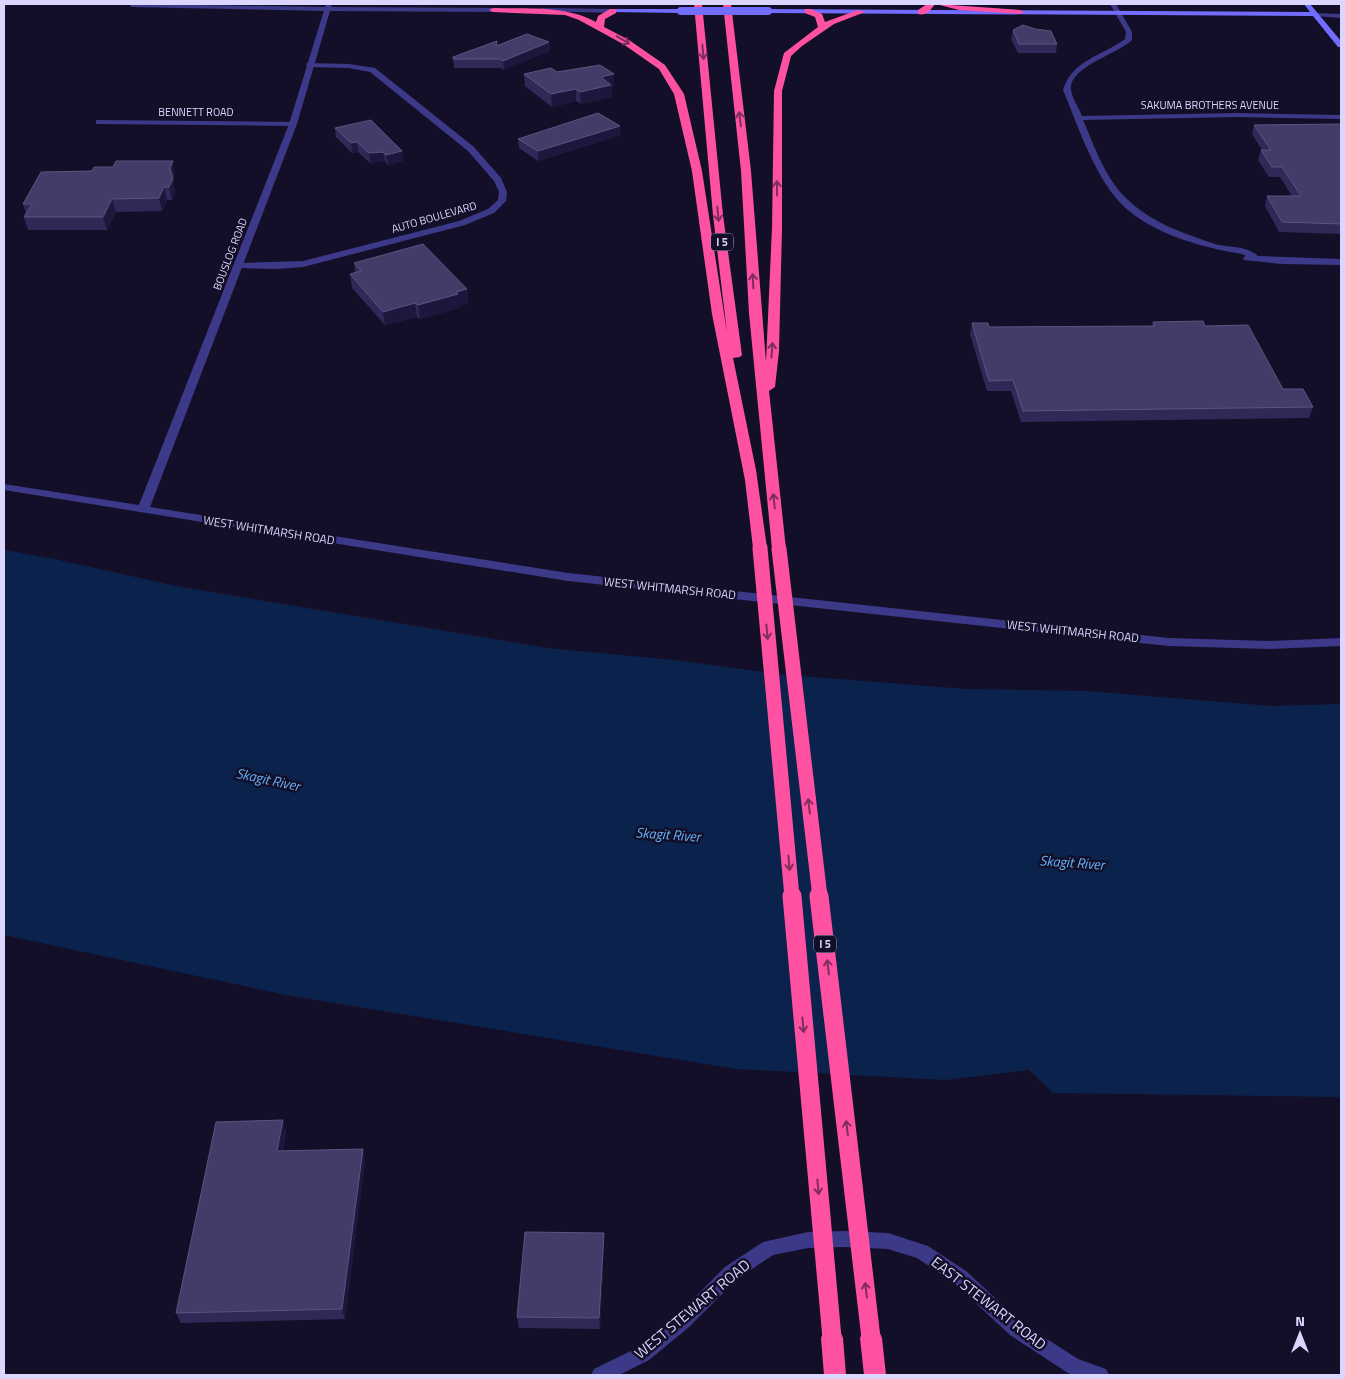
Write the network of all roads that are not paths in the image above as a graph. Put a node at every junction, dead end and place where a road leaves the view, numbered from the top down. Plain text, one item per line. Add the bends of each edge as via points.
1 (580, 4) edge
2 (594, 4) edge
3 (698, 4) edge
4 (727, 4) edge
5 (931, 4) edge
6 (940, 4) edge
7 (1113, 4) edge
8 (1306, 4) edge
9 (133, 6) dead end
10 (328, 6) edge
11 (493, 10) junction
12 (563, 10) junction
13 (613, 11) junction
14 (808, 11) junction
15 (860, 12) junction
16 (921, 12) junction
17 (1020, 12) junction
18 (1117, 12) junction
19 (1315, 14) junction
20 (1341, 16) edge
21 (600, 27) junction
22 (822, 28) junction
23 (1341, 45) edge
24 (310, 65) junction
25 (1341, 117) edge
26 (1079, 118) junction
27 (99, 122) dead end
28 (293, 124) junction
29 (1341, 262) edge
30 (240, 266) junction
31 (765, 416) junction
32 (751, 480) junction
33 (4, 487) edge
34 (143, 510) junction
35 (1341, 642) edge
36 (844, 1239) joint
37 (600, 1375) edge
38 (835, 1375) edge
39 (875, 1375) edge
40 (1100, 1375) edge

1 - 12 highway
2 - 13 highway via 600,9
3 -> 32 highway, I 5 via 718,215
31 -> 4 highway, I 5 via 746,171
5 - 16 highway
6 - 17 highway
7 - 18 street
8 - 19 main road
9 - 10 street
10 - 11 street
10 - 24 street, BOUSLOG ROAD
11 - 12 street
11 - 21 highway via 572,14
12 - 13 street
13 - 14 main road, bridge
13 - 21 highway via 601,18
14 - 15 main road
14 - 22 highway via 819,16
15 - 16 main road
15 - 22 highway via 836,19
16 - 17 main road
17 - 18 main road
18 - 19 main road
18 - 26 street via 1129,32 1128,40 1077,70 1068,84
19 - 20 street
19 - 23 main road
21 -> 32 highway via 662,67 679,94 697,171 718,314
31 -> 22 highway via 774,332 778,91 787,55
24 - 28 street, BOUSLOG ROAD
24 - 30 street, AUTO BOULEVARD via 372,70 471,149 498,180 503,192 502,201 491,211 462,223 303,264
25 - 26 street, SAKUMA BROTHERS AVENUE
26 - 29 street via 1118,195 1154,223 1245,258
27 - 28 street, BENNETT ROAD
28 - 30 street, BOUSLOG ROAD
30 - 34 street, BOUSLOG ROAD
39 -> 31 highway, I 5, bridge
32 -> 38 highway, I 5, bridge via 760,548
33 - 34 street, WEST WHITMARSH ROAD
34 - 35 street, WEST WHITMARSH ROAD via 578,578 1169,642 1267,646
36 - 37 street, WEST STEWART ROAD via 808,1240 769,1248 731,1273 683,1321 643,1354
36 - 40 street, EAST STEWART ROAD via 888,1241 922,1252 960,1277 1016,1329 1074,1367

